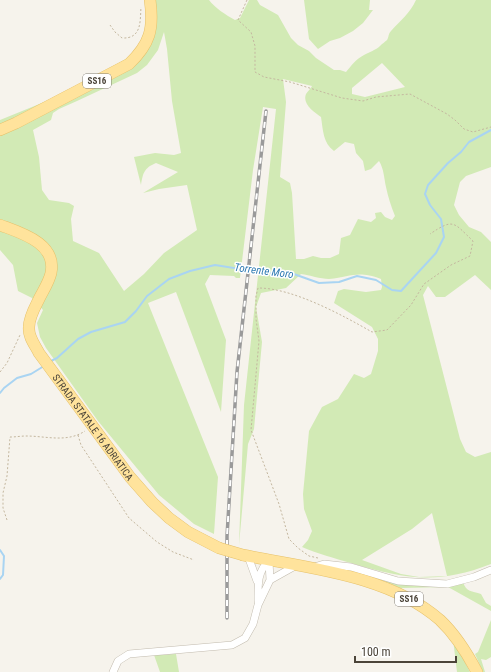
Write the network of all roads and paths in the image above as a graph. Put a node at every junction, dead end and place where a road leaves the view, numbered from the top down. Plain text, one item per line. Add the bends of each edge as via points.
1 (247, 0) edge
2 (146, 2) edge
3 (110, 25) dead end
4 (491, 127) edge
5 (0, 130) edge
6 (0, 225) edge
7 (430, 234) dead end
8 (30, 319) junction
9 (0, 372) edge
10 (92, 426) junction
11 (78, 435) junction
12 (7, 520) dead end
13 (246, 556) junction
14 (194, 560) dead end
15 (269, 560) junction
16 (323, 560) dead end
17 (295, 566) junction
18 (312, 569) junction
19 (491, 570) edge
20 (370, 572) junction
21 (357, 578) junction
22 (270, 580) junction
23 (258, 582) junction
24 (258, 605) junction
25 (113, 672) edge
26 (477, 672) edge

1 - 4 path via 238,20 251,32 255,46 255,72 264,77 342,98 363,101 376,97 410,94 447,114 464,129 473,132
2 - 3 path via 140,27 134,34 122,38
2 - 5 main road, SS16 via 152,15 151,32 139,55 129,64
6 - 8 main road, STRADA STATALE 16 ADRIATICA / SS16 via 32,238 49,257 50,274
7 - 16 path via 446,224 456,225 473,241 470,256 451,264 424,284 411,305 387,330 372,332 338,313 299,297 270,288 258,288 256,319 259,341 251,430 279,504 289,539 309,556
8 - 9 path via 22,329 7,363
8 - 10 main road, STRADA STATALE 16 ADRIATICA / SS16 via 29,333 39,353
10 - 11 path
10 - 13 main road, STRADA STATALE 16 ADRIATICA / SS16, bridge via 130,477 170,518 188,532 219,548
11 - 12 path via 64,438 10,437 3,493 3,508
11 - 14 path via 81,445 129,518 156,542
13 - 15 main road, STRADA STATALE 16 ADRIATICA / SS16
13 - 23 street
15 - 17 main road, STRADA STATALE 16 ADRIATICA / SS16
15 - 22 street
15 - 23 street via 263,565
17 - 18 main road, SS16
17 - 22 street
18 - 20 street via 324,564
18 - 21 main road, SS16
19 - 20 street via 447,584 398,581
20 - 21 street
21 - 26 main road, SS16 via 406,597 440,620 464,648
22 - 24 street
23 - 24 street
24 - 25 street via 253,624 244,638 232,645 129,654 118,661

